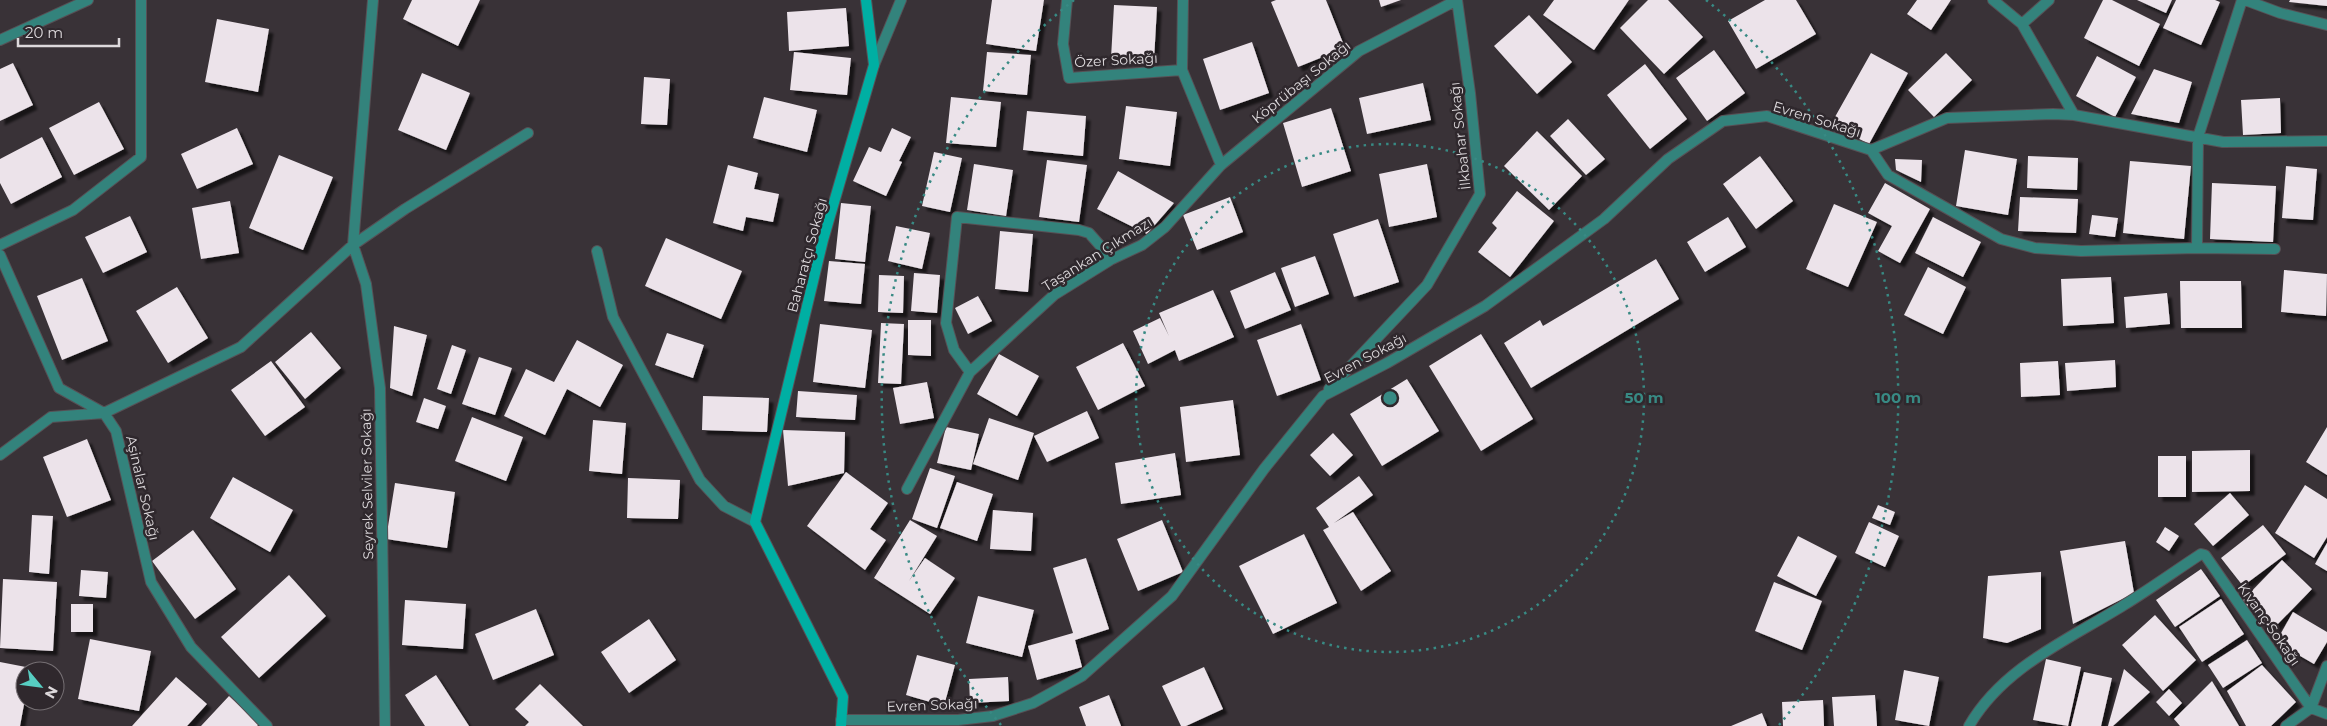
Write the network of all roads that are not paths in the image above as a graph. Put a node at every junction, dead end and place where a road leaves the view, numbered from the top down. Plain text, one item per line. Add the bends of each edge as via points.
1 (88, 0) edge
2 (141, 0) edge
3 (373, 0) edge
4 (866, 0) edge
5 (901, 0) edge
6 (1067, 0) edge
7 (1183, 0) edge
8 (1457, 0) edge
9 (1993, 0) edge
10 (2049, 0) edge
11 (2244, 0) edge
12 (2022, 24) junction
13 (2327, 25) edge
14 (0, 40) edge
15 (874, 65) junction
16 (1182, 70) junction
17 (2074, 115) junction
18 (528, 132) dead end
19 (2198, 137) junction
20 (2327, 141) edge
21 (1871, 150) junction
22 (1222, 165) junction
23 (0, 245) edge
24 (353, 245) junction
25 (2198, 248) junction
26 (2275, 249) dead end
27 (597, 251) dead end
28 (0, 255) edge
29 (1112, 259) junction
30 (970, 372) junction
31 (1323, 396) junction
32 (104, 413) junction
33 (0, 455) edge
34 (907, 490) dead end
35 (755, 522) junction
36 (2327, 666) edge
37 (2311, 708) junction
38 (2327, 714) edge
39 (841, 723) edge
40 (267, 726) edge
41 (385, 726) edge
42 (1969, 726) edge
43 (2286, 726) edge

1 - 14 street
2 - 23 street via 141,157 73,210
3 - 24 street, Seyrek Selviler Sokağı
4 - 15 street
5 - 15 street, Baharatçı Sokağı
6 - 16 street, Özer Sokağı via 1063,44 1069,78
7 - 16 street
8 - 22 street, Köprübaşı Sokağı via 1360,51
8 - 31 street, İlkbahar Sokağı via 1480,194 1427,285
9 - 12 street
10 - 12 street
11 - 13 street
11 - 19 street
12 - 17 street
15 - 35 street, Baharatçı Sokağı via 823,240
16 - 22 street
17 - 19 street
17 - 21 street via 1947,118
18 - 24 street
19 - 20 street via 2223,142
19 - 25 street
21 - 25 street via 1888,175 2001,239 2035,248 2081,252
21 - 31 street, Evren Sokağı via 1767,116 1723,121 1668,159 1604,219 1485,306
22 - 29 street, Taşankan Çıkmazı via 1165,228 1142,246
24 - 32 street via 241,347
24 - 41 street, Seyrek Selviler Sokağı via 366,284 380,388
25 - 26 street
27 - 35 street via 613,317 700,480 724,506
28 - 32 street, Aşinalar Sokağı via 60,388
29 - 30 street, Taşankan Çıkmazı via 1054,296
29 - 30 street via 1088,233 1079,230 957,217 946,323 954,350
30 - 34 street, Taşankan Çıkmazı
31 - 39 street, Evren Sokağı via 1264,469 1172,596 1082,676 1033,703 993,716
32 - 33 street via 51,417
32 - 40 street, Aşinalar Sokağı via 116,431 151,582 191,647
35 - 39 street via 843,697
36 - 37 street
37 - 38 street
37 - 42 street, Kıvanç Sokağı via 2205,555 2201,554 2124,605 2059,642 2002,683 1981,705
37 - 43 street

